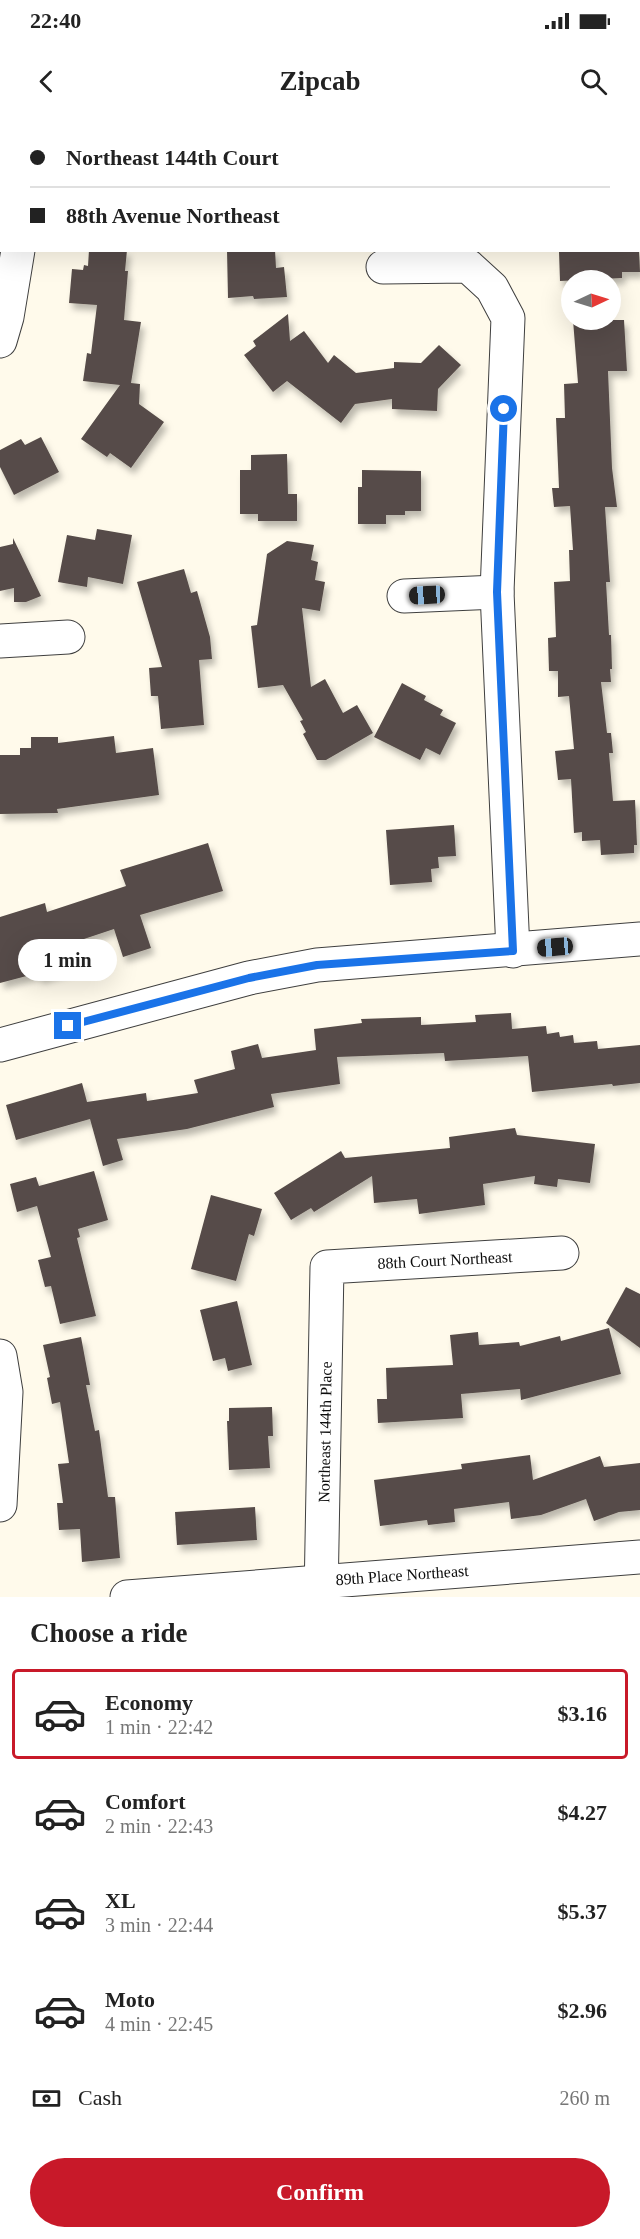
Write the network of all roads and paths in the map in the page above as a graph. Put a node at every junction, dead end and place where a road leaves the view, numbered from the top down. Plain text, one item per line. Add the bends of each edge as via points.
1 (18, 252) edge
2 (383, 267) dead end
3 (0, 341) edge
4 (497, 592) junction
5 (404, 596) dead end
6 (68, 637) dead end
7 (0, 641) edge
8 (640, 939) edge
9 (513, 951) junction
10 (0, 1045) edge
11 (562, 1253) dead end
12 (327, 1267) joint
13 (0, 1356) edge
14 (0, 1505) edge
15 (640, 1557) edge
16 (322, 1589) edge
17 (127, 1597) edge

1 - 3 street
2 - 4 street via 468,266 492,288 508,318
4 - 5 street
4 - 9 street
6 - 7 street
8 - 9 street
9 - 10 street via 317,965 249,978
11 - 12 street, 88th Court Northeast
12 - 16 street, Northeast 144th Place
13 - 14 street via 6,1392
15 - 16 street, 89th Place Northeast
16 - 17 street, 89th Place Northeast

